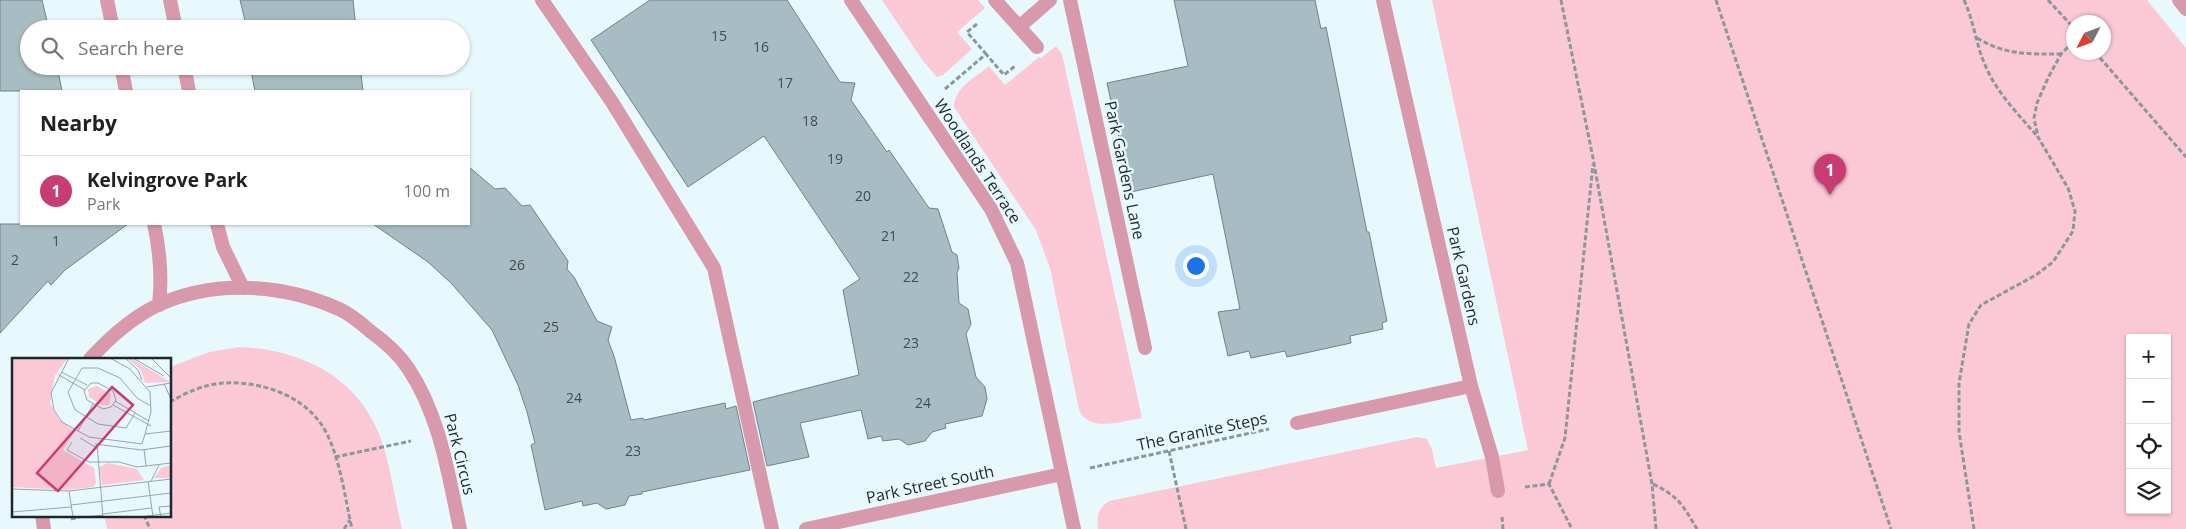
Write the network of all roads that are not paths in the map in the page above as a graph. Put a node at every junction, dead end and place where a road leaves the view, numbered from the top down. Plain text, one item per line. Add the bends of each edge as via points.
1 (107, 0) edge
2 (170, 0) edge
3 (542, 0) edge
4 (851, 0) edge
5 (994, 0) edge
6 (1050, 0) edge
7 (1070, 0) edge
8 (1383, 0) edge
9 (2179, 0) edge
10 (2186, 9) edge
11 (111, 20) edge
12 (174, 20) edge
13 (1019, 27) junction
14 (1037, 47) dead end
15 (123, 75) edge
16 (186, 75) edge
17 (126, 90) edge
18 (189, 90) edge
19 (154, 225) edge
20 (217, 225) edge
21 (243, 288) junction
22 (159, 305) junction
23 (1146, 348) dead end
24 (91, 358) edge
25 (1471, 386) junction
26 (1297, 423) road end
27 (1062, 474) junction
28 (1498, 491) road end
29 (42, 516) edge
30 (44, 529) edge
31 (460, 529) edge
32 (772, 529) edge
33 (806, 529) edge
34 (1074, 529) edge

1 - 11 street
2 - 12 street
3 - 32 street via 612,102 714,268
4 - 27 street, Woodlands Terrace via 991,209 1018,263
5 - 13 street
6 - 13 street
7 - 23 street, Park Gardens Lane
8 - 25 street, Park Gardens
9 - 10 street
13 - 14 street
15 - 17 street
16 - 18 street
19 - 22 street via 160,260
20 - 21 street via 223,247
21 - 22 street, Park Circus via 200,292
21 - 31 street, Park Circus via 285,292 340,310 386,343 407,366 425,396 440,435
22 - 24 street, Park Circus via 129,322
25 - 26 street
25 - 28 street, Park Gardens via 1492,457
27 - 33 street, Park Street South
27 - 34 street, Woodlands Terrace
29 - 30 street

